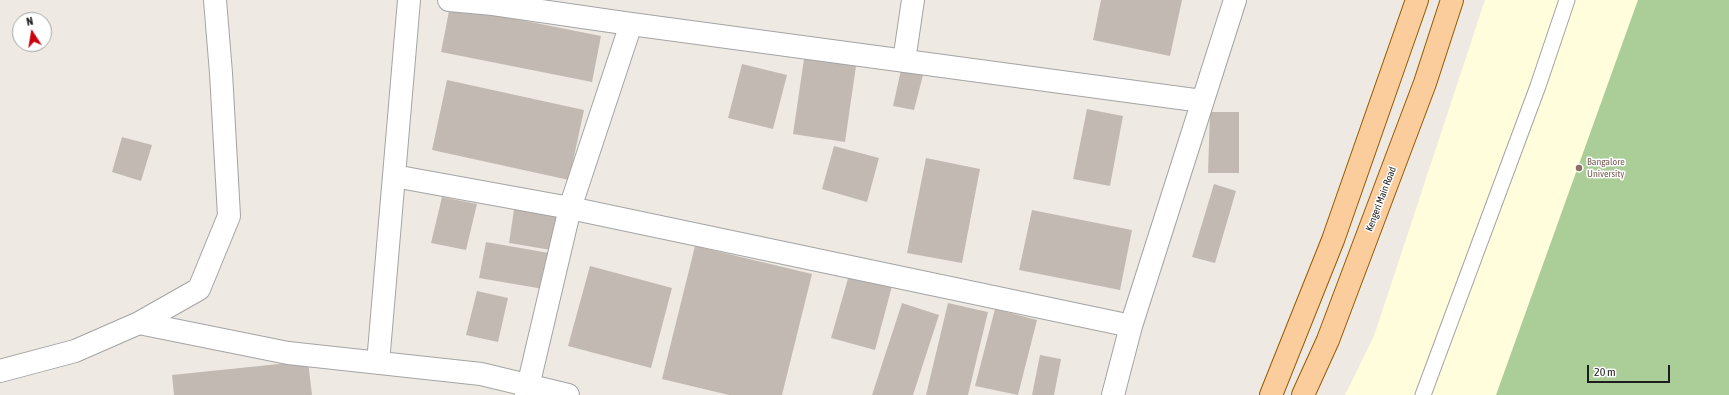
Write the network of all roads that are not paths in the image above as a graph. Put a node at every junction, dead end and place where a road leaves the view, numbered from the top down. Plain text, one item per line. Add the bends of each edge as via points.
1 (215, 0) edge
2 (409, 0) edge
3 (449, 0) edge
4 (913, 0) edge
5 (1235, 0) edge
6 (1417, 0) edge
7 (1452, 0) edge
8 (1567, 0) edge
9 (631, 24) junction
10 (904, 61) junction
11 (1202, 101) junction
12 (394, 176) junction
13 (570, 208) junction
14 (139, 323) junction
15 (1132, 326) junction
16 (378, 363) junction
17 (0, 371) edge
18 (528, 391) edge
19 (568, 395) edge
20 (1113, 395) edge
21 (1271, 395) edge
22 (1303, 395) edge
23 (1423, 395) edge

1 - 14 street via 229,216 198,289
2 - 12 street
3 - 9 street
4 - 10 street
5 - 11 street
6 - 21 main road via 1333,240
7 - 22 main road, Kengeri Main Road via 1425,83 1334,325
8 - 23 lane via 1538,86
9 - 10 street
9 - 13 street
10 - 11 street
11 - 15 street
12 - 13 street
12 - 16 street
13 - 15 street
13 - 18 street
14 - 16 street via 288,353
14 - 17 street via 74,351
15 - 20 street
16 - 18 street via 481,374
18 - 19 street

